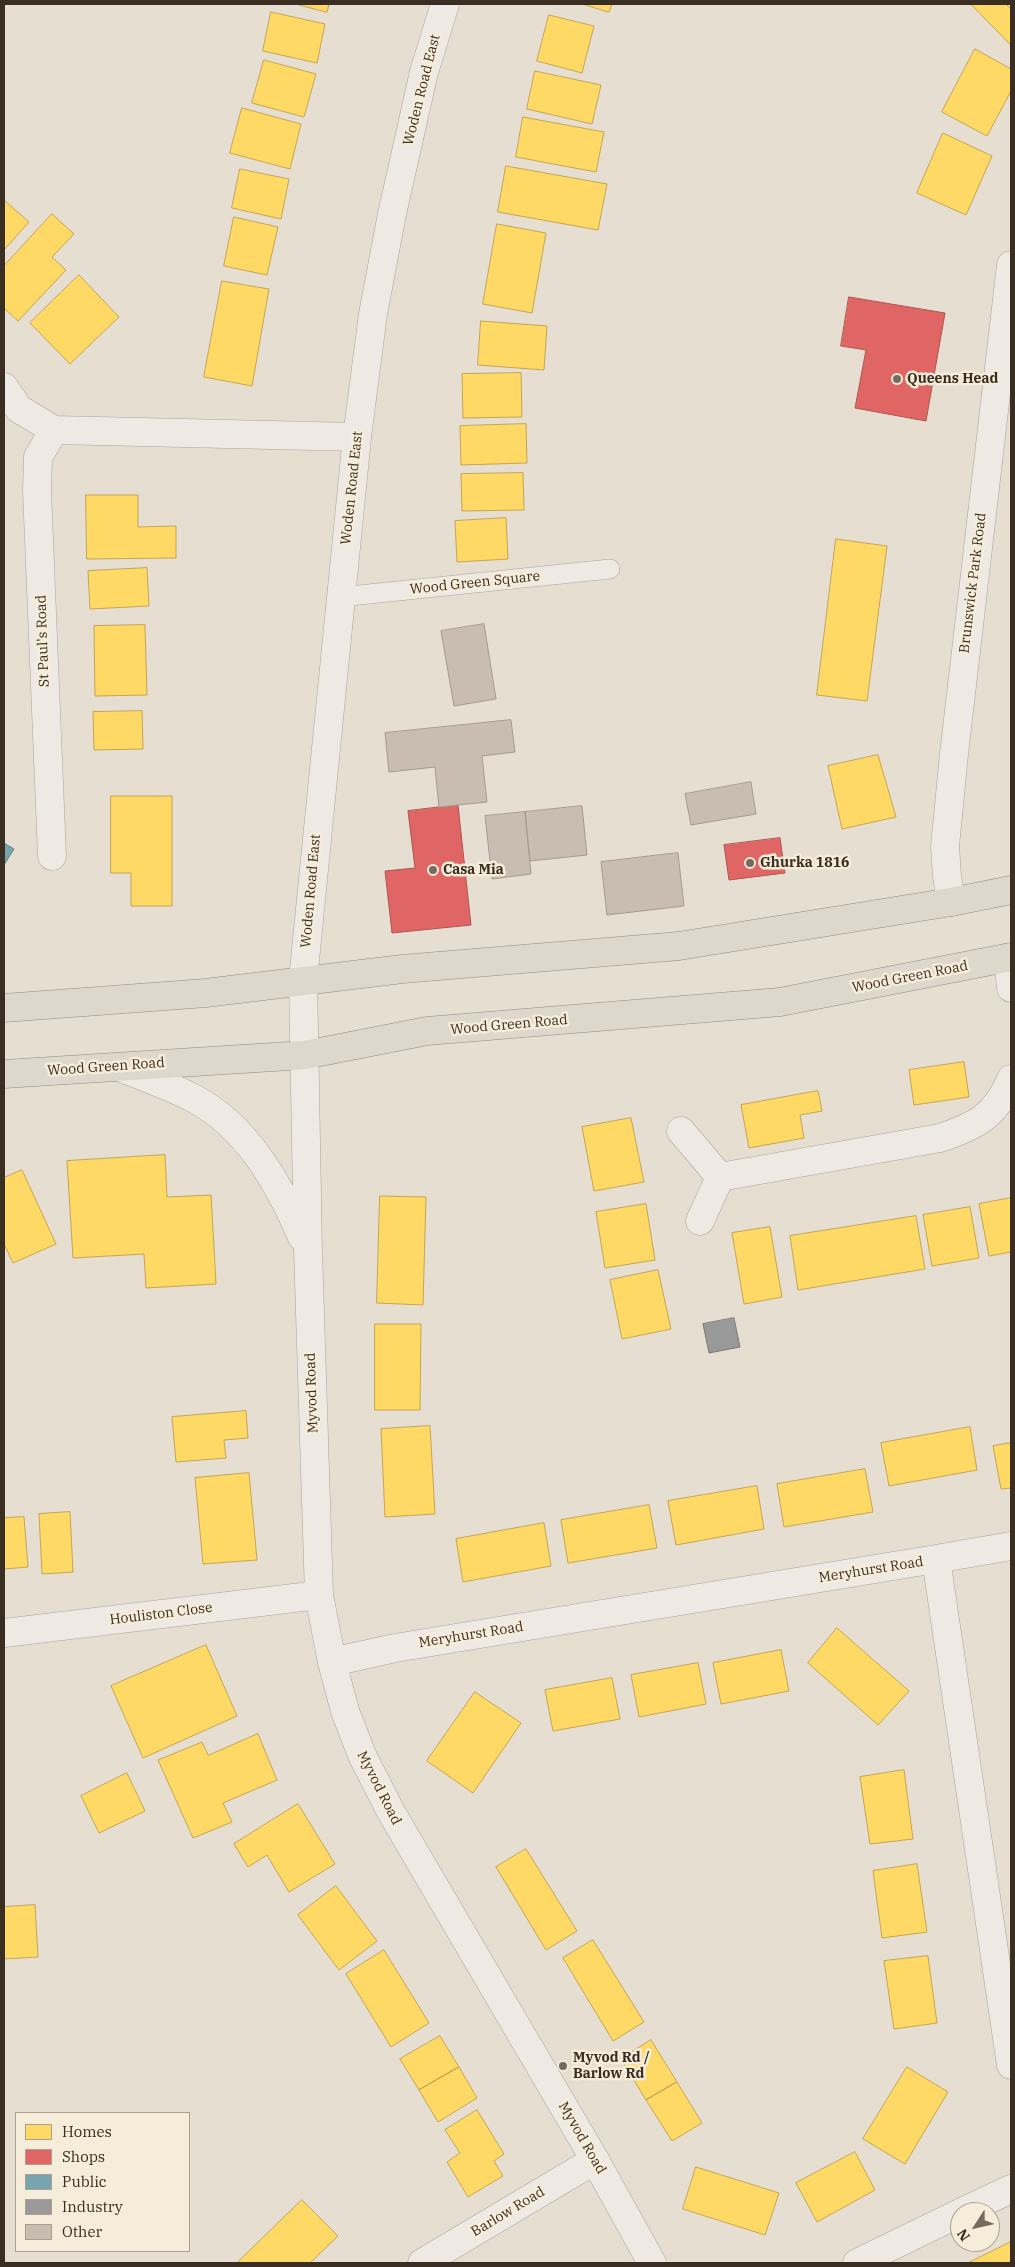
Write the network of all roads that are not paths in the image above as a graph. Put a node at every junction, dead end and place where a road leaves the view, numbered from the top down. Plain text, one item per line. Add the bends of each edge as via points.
1 (444, 4) edge
2 (1010, 278) edge
3 (4, 388) edge
4 (54, 430) junction
5 (357, 437) junction
6 (610, 569) dead end
7 (340, 598) junction
8 (52, 856) dead end
9 (1011, 890) edge
10 (951, 902) junction
11 (1010, 958) edge
12 (303, 980) junction
13 (1011, 988) edge
14 (4, 1008) edge
15 (305, 1055) junction
16 (119, 1067) junction
17 (4, 1074) edge
18 (1011, 1079) edge
19 (681, 1131) dead end
20 (720, 1177) junction
21 (700, 1221) dead end
22 (308, 1250) junction
23 (1011, 1546) edge
24 (936, 1560) junction
25 (319, 1595) junction
26 (4, 1633) edge
27 (332, 1662) junction
28 (1011, 2065) edge
29 (595, 2160) junction
30 (1011, 2189) edge
31 (983, 2202) edge
32 (950, 2217) edge
33 (422, 2263) edge
34 (652, 2263) edge
35 (857, 2263) edge

1 - 5 street, Woden Road East via 424,72 392,214 373,314
2 - 10 street, Brunswick Park Road via 951,782 946,846
3 - 4 street via 19,409
4 - 5 street
4 - 8 street, St Paul's Road via 38,457 37,492
5 - 7 street, Woden Road East
6 - 7 lane, Wood Green Square
7 - 12 street, Woden Road East
9 - 10 highway
10 - 12 highway via 679,946
11 - 13 street
11 - 15 highway, Wood Green Road via 780,1002 427,1031
12 - 14 highway via 206,993
12 - 15 street, Woden Road East
15 - 16 highway, Wood Green Road
15 - 22 street, Myvod Road
16 - 17 highway, Wood Green Road
16 - 22 street, Myvod Road via 194,1098 232,1125 259,1158 286,1201
18 - 20 street via 991,1113 964,1130 940,1138
19 - 20 street
20 - 21 street
22 - 25 street, Myvod Road
23 - 24 street
24 - 27 street, Meryhurst Road via 395,1648
24 - 28 street, Meryhurst Road
25 - 26 street, Houliston Close
25 - 27 street, Myvod Road
27 - 29 street, Myvod Road via 345,1711 362,1755 391,1812
29 - 33 street, Barlow Road
29 - 34 street, Myvod Road
30 - 31 street
32 - 35 street

